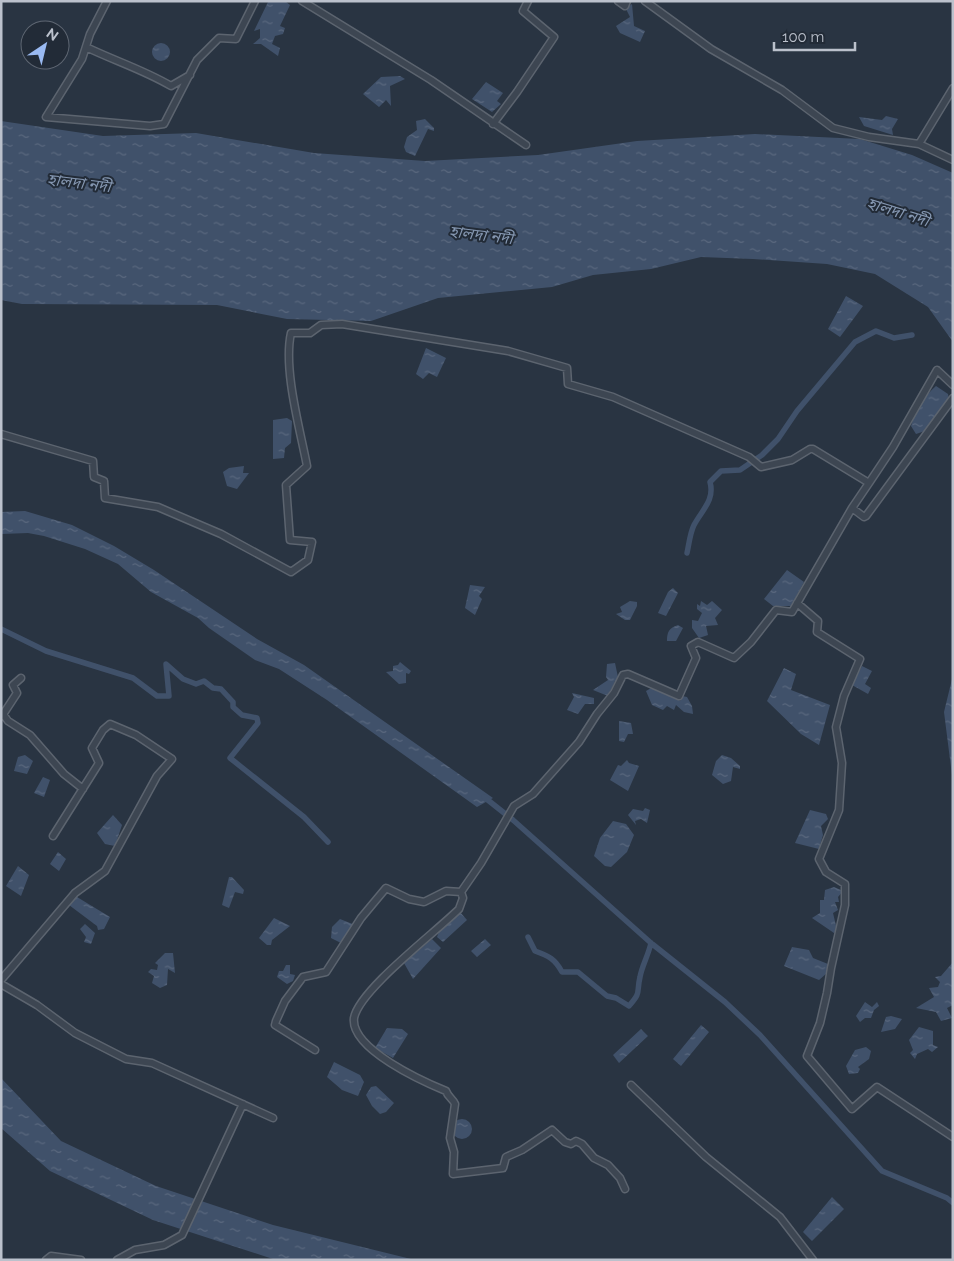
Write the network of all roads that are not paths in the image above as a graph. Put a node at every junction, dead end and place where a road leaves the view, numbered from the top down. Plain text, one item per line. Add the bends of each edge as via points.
1 (107, 1) edge
2 (255, 1) edge
3 (302, 1) edge
4 (528, 1) edge
5 (618, 1) edge
6 (627, 1) edge
7 (645, 1) edge
8 (86, 47) junction
9 (190, 75) junction
10 (953, 88) edge
11 (492, 124) junction
12 (919, 144) junction
13 (526, 145) dead end
14 (953, 160) edge
15 (953, 385) edge
16 (953, 398) edge
17 (1, 434) edge
18 (869, 483) junction
19 (852, 508) junction
20 (797, 603) junction
21 (21, 678) dead end
22 (2, 715) edge
23 (83, 789) junction
24 (53, 836) dead end
25 (461, 892) junction
26 (1, 982) edge
27 (315, 1050) dead end
28 (631, 1084) dead end
29 (243, 1104) junction
30 (273, 1118) dead end
31 (953, 1137) edge
32 (625, 1189) dead end
33 (46, 1260) edge
34 (81, 1260) edge
35 (120, 1260) edge
36 (813, 1260) edge

1 - 8 street via 101,8
2 - 9 street via 236,39 219,38 197,60
3 - 11 street via 431,80
4 - 11 street via 523,11 554,37
5 - 6 street via 625,6
7 - 12 street via 711,49 782,90 833,128
8 - 9 street via 149,72 171,86
8 - 9 street via 46,117 150,126 164,124
10 - 12 street
11 - 13 street
12 - 14 street
15 - 18 street via 937,370
16 - 19 street via 866,516
17 - 18 street via 93,461 94,477 104,481 105,498 158,507 221,534 291,572 308,560 312,542 290,540 287,516 286,485 306,466 294,398 289,352 291,332 310,333 321,325 342,324 508,351 567,368 568,384 613,397 749,457 761,467 792,460 813,449
18 - 19 street
19 - 20 street
20 - 25 street via 792,612 776,610 734,658 698,642 691,646 696,658 679,696 628,674 623,676 579,742 533,794 514,806
20 - 31 street via 818,621 817,632 860,659 844,696 836,728 842,762 839,810 818,860 826,872 845,884 846,905 820,1023 807,1056 852,1109 877,1087
21 - 22 street via 13,685 17,693
22 - 23 street via 30,735 64,774
23 - 24 street
23 - 26 street via 99,764 92,748 103,730 112,723 172,759 157,776 105,871 75,893
25 - 27 street via 446,891 424,902 386,888 361,918 326,972 303,977 286,1001 275,1025
25 - 32 street via 463,898 459,909 359,1004 354,1020 359,1034 377,1054 446,1091 453,1099 450,1138 454,1152 453,1174 503,1168 506,1156 522,1150 552,1130 565,1142 582,1144 594,1158 608,1165
26 - 29 street via 75,1033 126,1059 152,1063
28 - 36 street via 706,1157 780,1217
29 - 30 street
29 - 35 street via 182,1235 164,1245 131,1252
33 - 34 street via 51,1256

